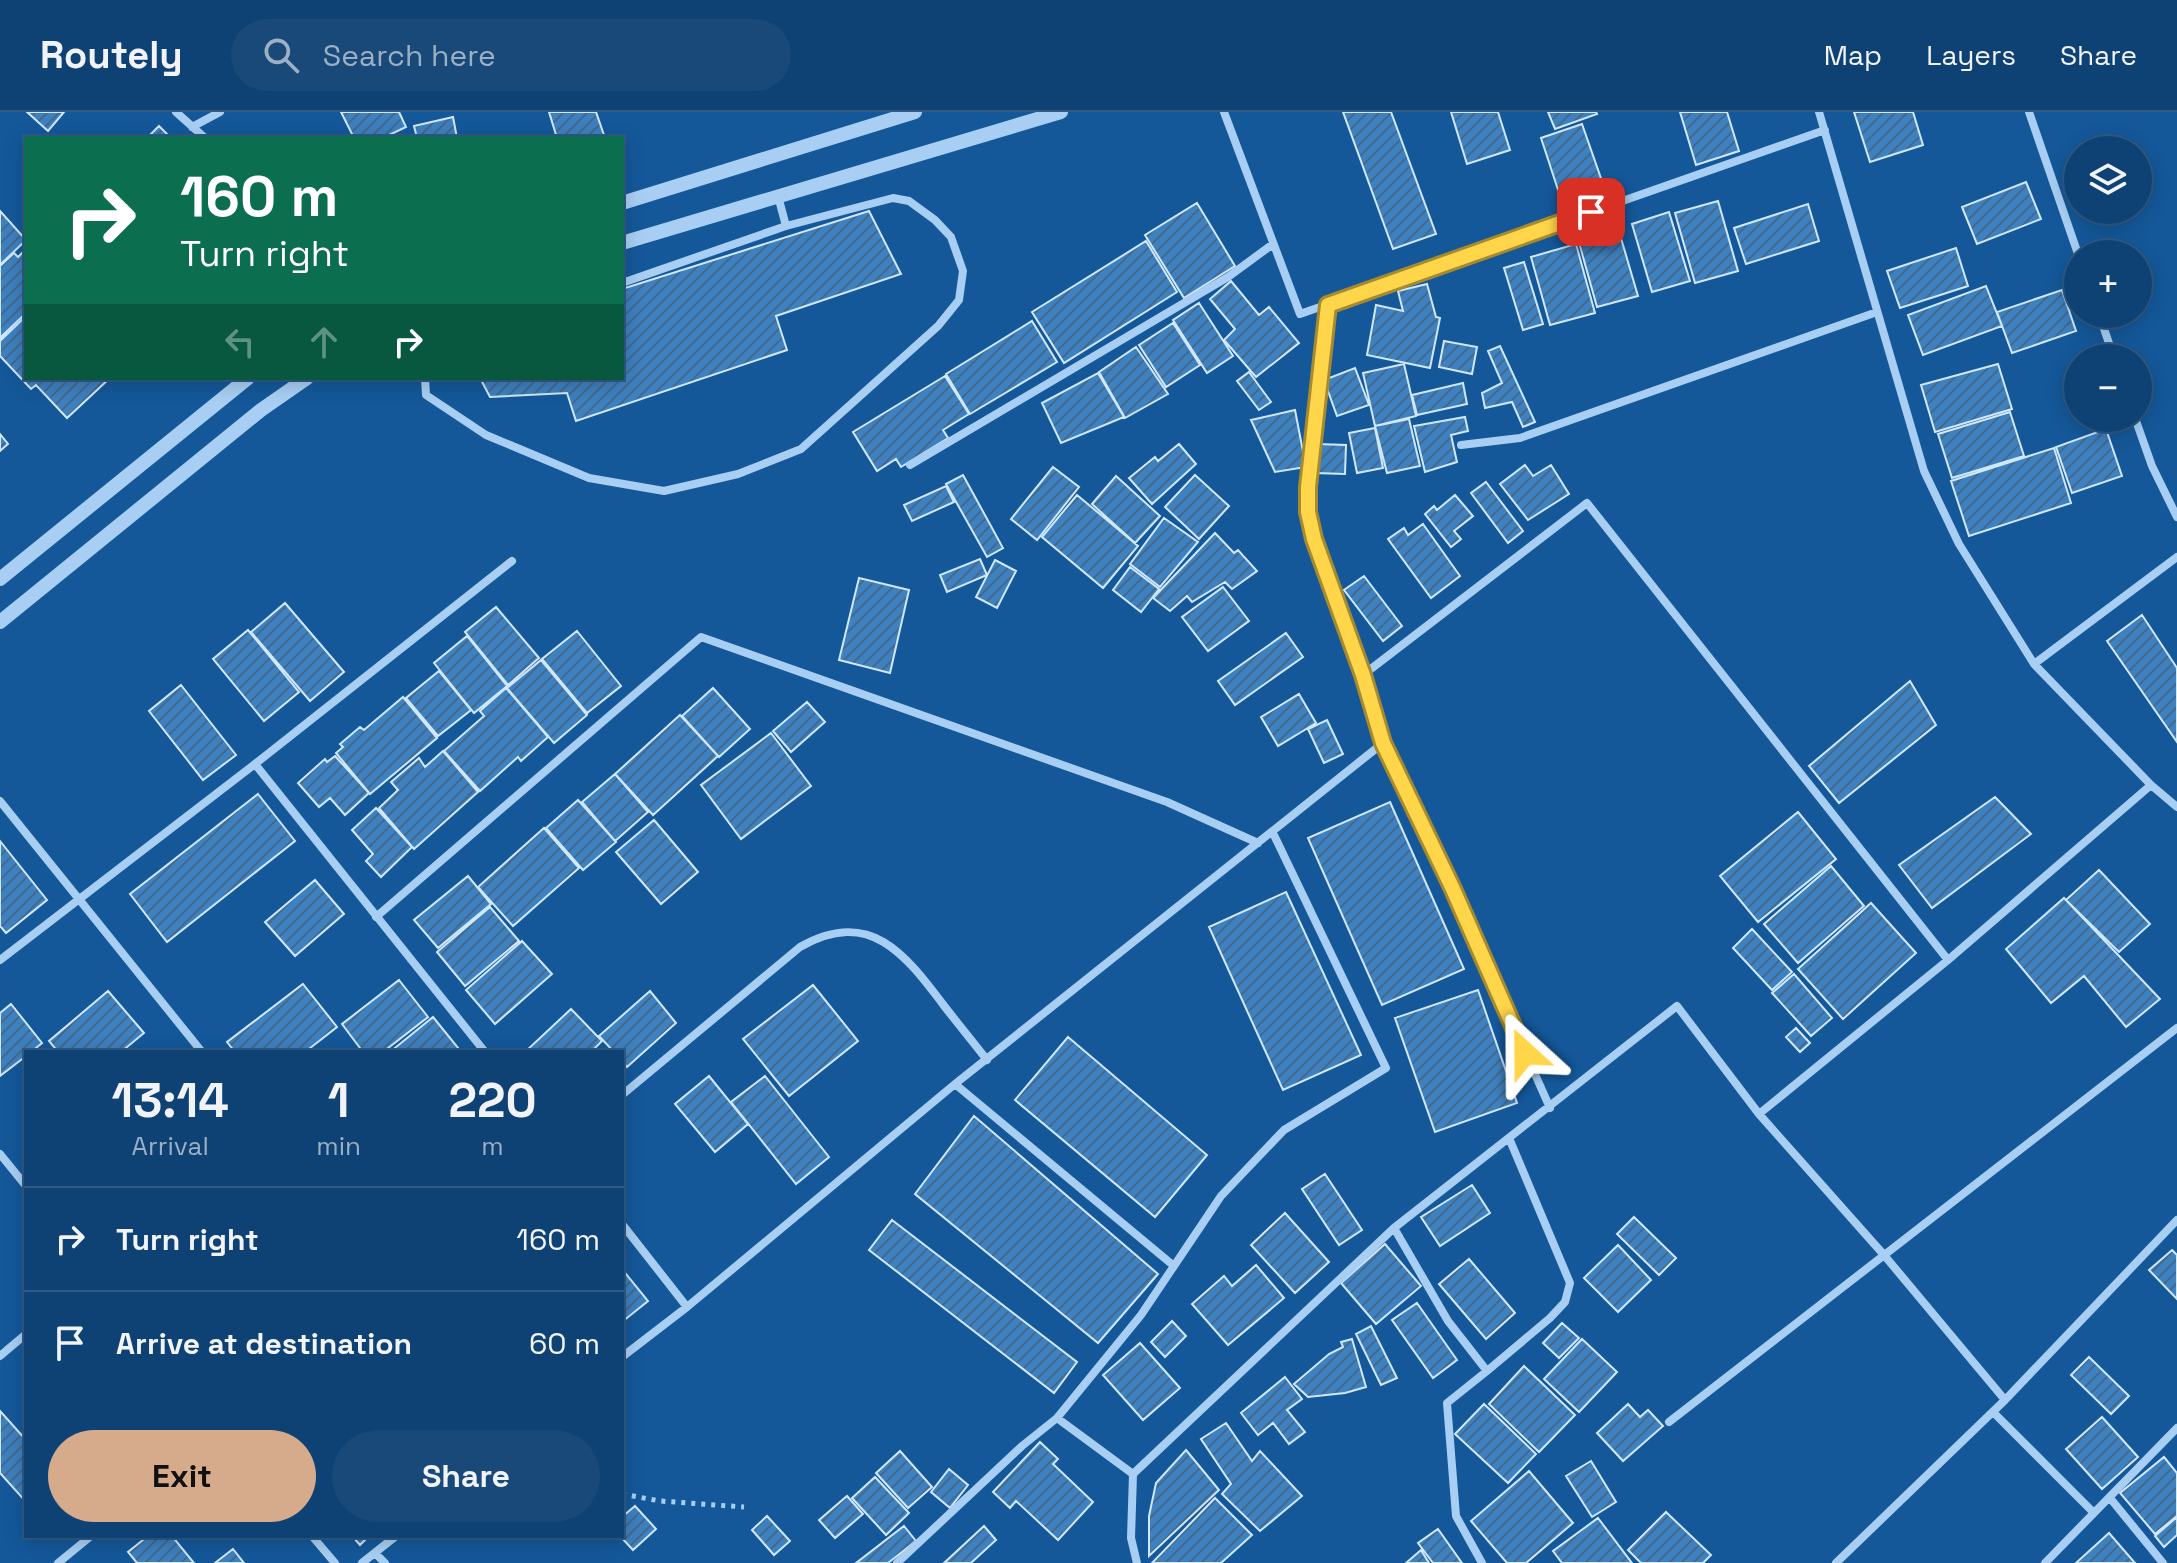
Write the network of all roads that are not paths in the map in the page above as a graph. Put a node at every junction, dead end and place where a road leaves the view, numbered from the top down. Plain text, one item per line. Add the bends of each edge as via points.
1 (176, 112) edge
2 (220, 112) edge
3 (915, 112) edge
4 (1061, 112) edge
5 (1224, 112) edge
6 (1819, 112) edge
7 (2029, 112) edge
8 (192, 127) junction
9 (1825, 130) junction
10 (203, 136) edge
11 (778, 196) junction
12 (624, 202) edge
13 (786, 226) junction
14 (2073, 240) edge
15 (624, 242) edge
16 (1273, 244) junction
17 (624, 282) edge
18 (1328, 305) junction
19 (1877, 312) junction
20 (246, 380) edge
21 (304, 380) edge
22 (425, 380) edge
23 (2140, 432) edge
24 (1461, 445) dead end
25 (910, 465) dead end
26 (2177, 517) edge
27 (2177, 557) edge
28 (512, 561) dead end
29 (0, 579) edge
30 (0, 622) edge
31 (2034, 664) junction
32 (1363, 675) junction
33 (1383, 743) junction
34 (255, 764) junction
35 (2151, 785) junction
36 (0, 801) edge
37 (2176, 805) edge
38 (1273, 833) junction
39 (1258, 843) junction
40 (80, 900) junction
41 (376, 917) junction
42 (0, 960) edge
43 (1948, 960) junction
44 (2177, 1028) edge
45 (200, 1050) edge
46 (483, 1050) edge
47 (987, 1060) junction
48 (955, 1084) junction
49 (624, 1093) edge
50 (1550, 1108) junction
51 (1759, 1114) junction
52 (1509, 1138) junction
53 (0, 1154) edge
54 (24, 1184) edge
55 (2177, 1220) edge
56 (624, 1227) edge
57 (1394, 1228) junction
58 (1884, 1255) junction
59 (1174, 1266) junction
60 (687, 1307) junction
61 (24, 1336) edge
62 (624, 1355) edge
63 (0, 1356) edge
64 (1487, 1371) junction
65 (2005, 1400) junction
66 (1993, 1412) junction
67 (1057, 1418) junction
68 (1669, 1422) dead end
69 (2177, 1428) edge
70 (1133, 1474) junction
71 (2110, 1498) junction
72 (2094, 1513) junction
73 (89, 1538) edge
74 (314, 1538) edge
75 (394, 1538) edge
76 (375, 1553) junction
77 (58, 1563) edge
78 (335, 1563) edge
79 (362, 1563) edge
80 (385, 1563) edge
81 (897, 1563) edge
82 (1137, 1563) edge
83 (1482, 1563) edge
84 (1836, 1563) edge
85 (2045, 1563) edge
86 (2163, 1563) edge

1 - 8 street
2 - 8 street
3 - 12 street
4 - 11 street
5 - 16 street
6 - 9 street
7 - 14 street
8 - 10 street
9 - 18 street
9 - 19 street
11 - 13 street
11 - 15 street
13 - 17 street
13 - 22 street via 893,198 909,201 951,237 963,271 959,300 938,326 801,449 738,474 664,491 589,478 486,435 426,395
16 - 18 street via 1300,314
16 - 25 street via 1228,277
18 - 32 street via 1308,512
19 - 24 street via 1520,438
19 - 31 street via 1924,471 1959,544
20 - 29 street
21 - 30 street
23 - 26 street
27 - 31 street
28 - 34 street
31 - 35 street
32 - 33 street
32 - 43 street via 1587,503
33 - 38 street
33 - 50 street
34 - 40 street
34 - 41 street
35 - 37 street
35 - 43 street
36 - 40 street
38 - 39 street
38 - 59 street via 1386,1068 1284,1130 1221,1196
39 - 41 street via 1167,802 701,637
39 - 47 street
40 - 42 street
40 - 45 street
41 - 46 street
43 - 51 street
44 - 58 street
47 - 48 street
47 - 49 street via 899,951 886,940 842,931 800,947
48 - 59 street
48 - 60 street
50 - 51 street via 1677,1006
50 - 52 street
51 - 58 street
52 - 57 street
52 - 64 street via 1570,1283 1565,1302 1550,1318
53 - 54 street
55 - 65 street
56 - 60 street
57 - 64 street via 1448,1321
57 - 70 street
58 - 65 street
58 - 68 street
59 - 67 street
60 - 62 street
61 - 63 street
64 - 83 street via 1447,1403 1456,1516
65 - 66 street
66 - 72 street
66 - 84 street
67 - 70 street
67 - 81 street
69 - 71 street
70 - 82 street via 1131,1538
71 - 72 street
71 - 86 street
72 - 85 street
73 - 77 street
74 - 78 street
75 - 76 street
76 - 79 street
76 - 80 street

